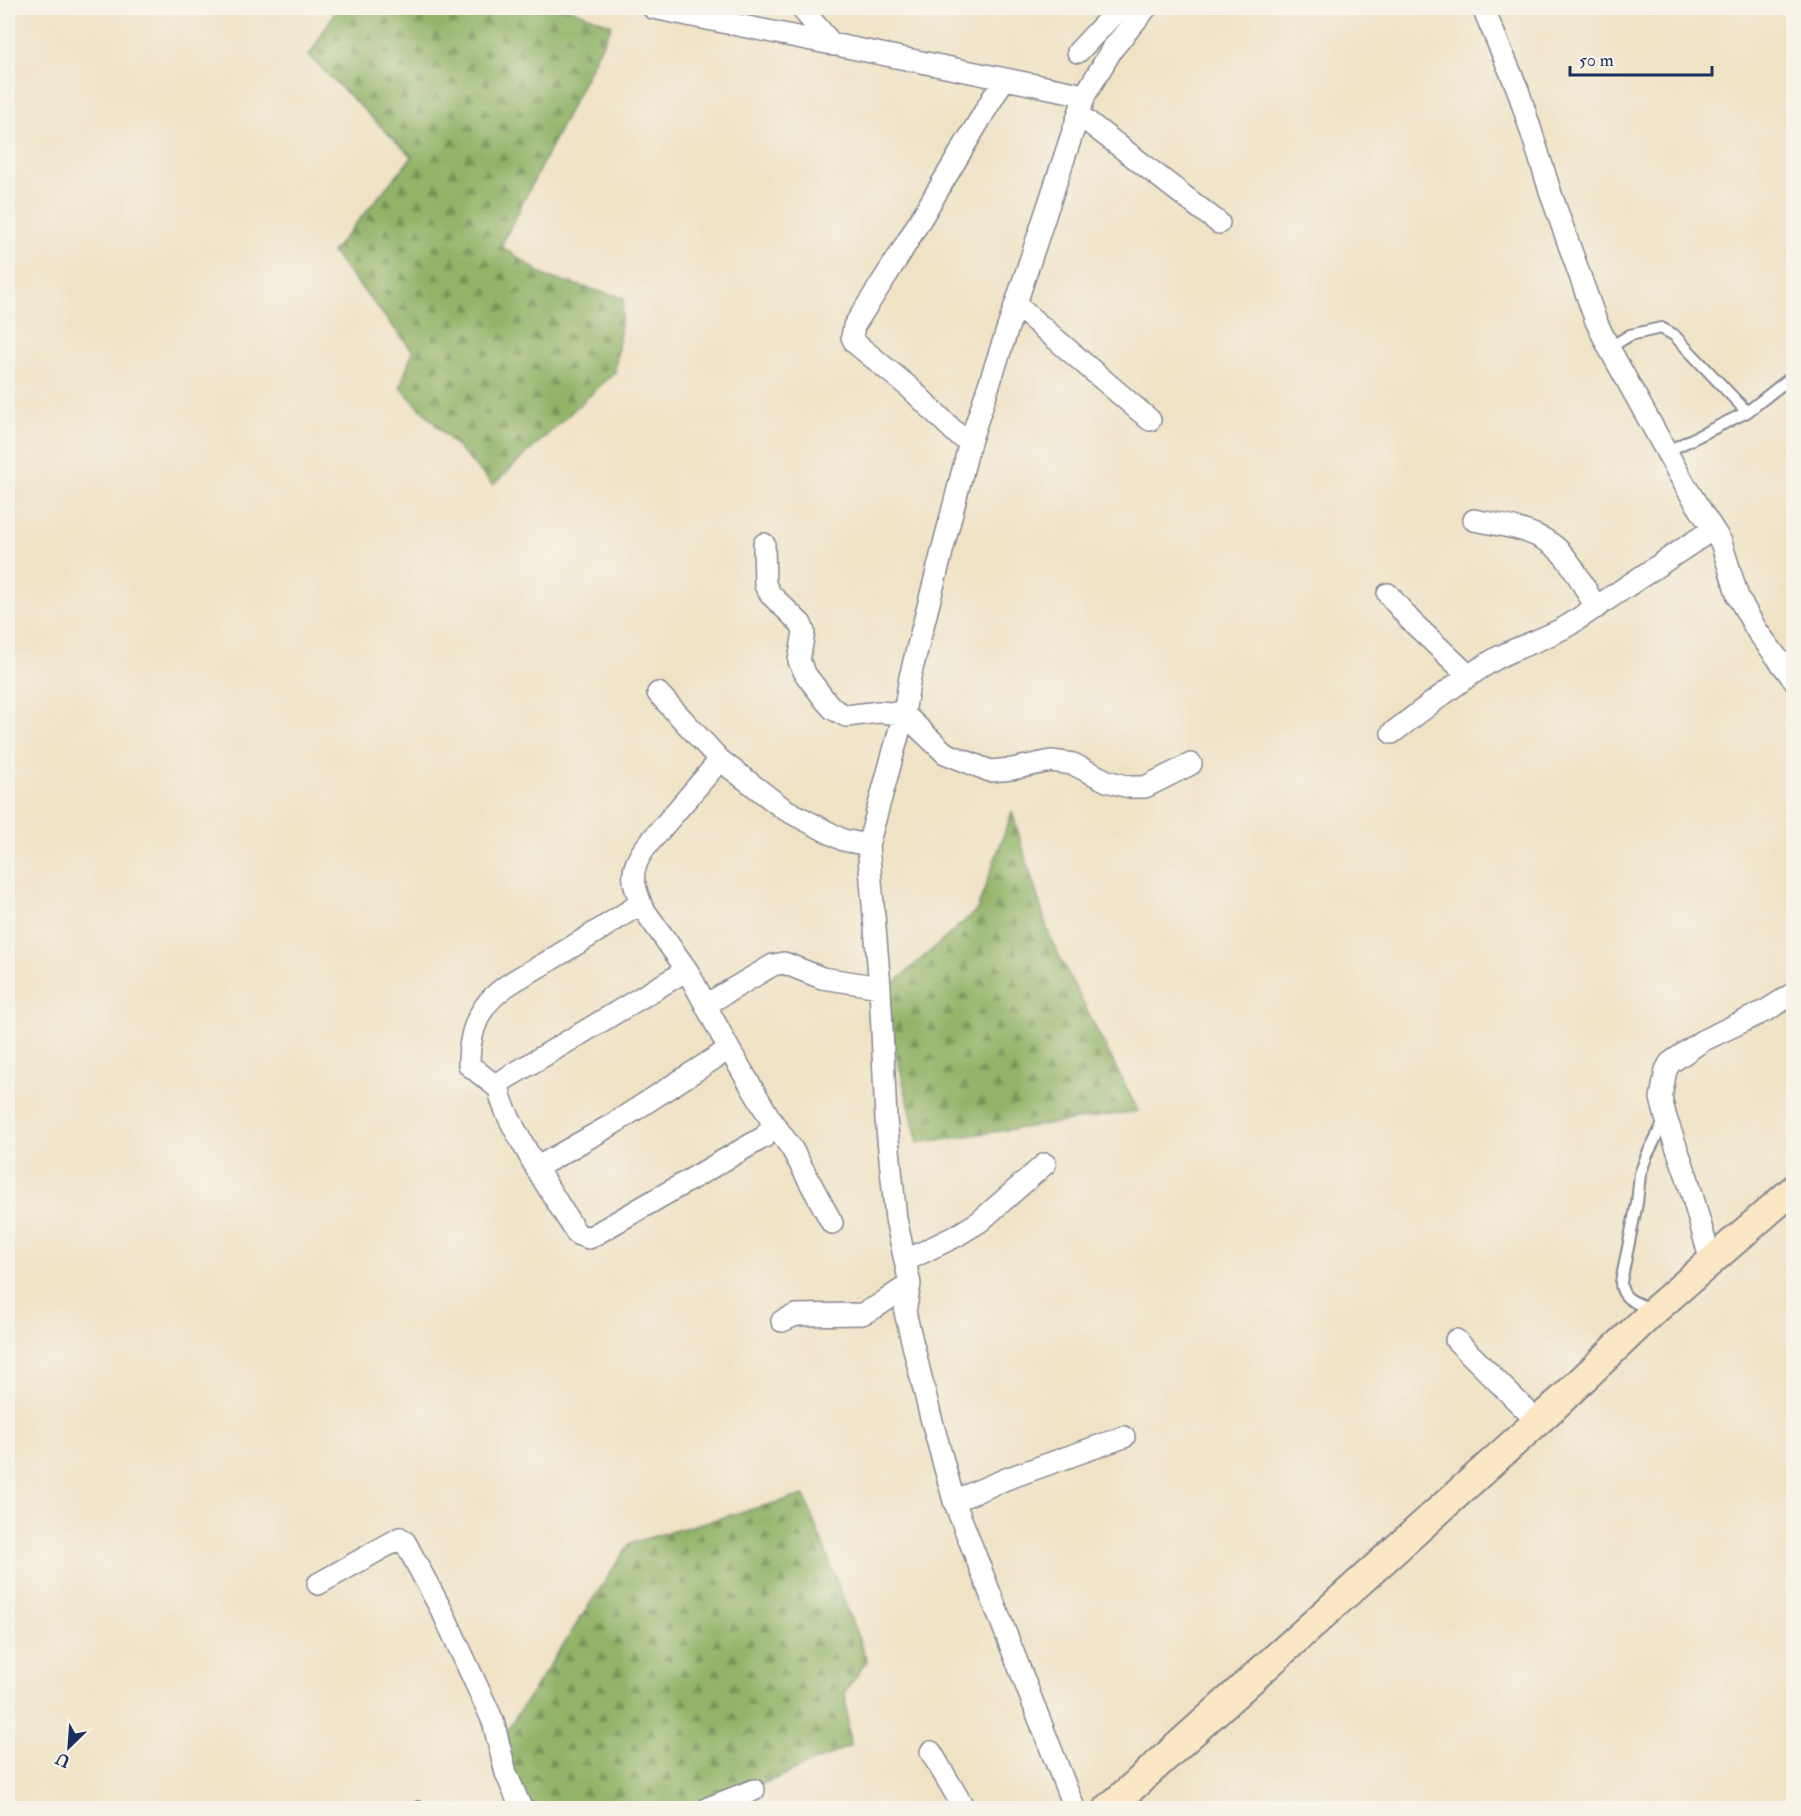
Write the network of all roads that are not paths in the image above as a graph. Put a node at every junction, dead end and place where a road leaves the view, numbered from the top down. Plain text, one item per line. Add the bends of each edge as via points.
1 (801, 8) edge
2 (1119, 8) edge
3 (1146, 8) edge
4 (1483, 8) edge
5 (666, 9) edge
6 (833, 45) junction
7 (1078, 52) dead end
8 (1004, 79) junction
9 (1082, 105) junction
10 (1219, 224) dead end
11 (1016, 305) junction
12 (1609, 348) junction
13 (1794, 375) edge
14 (1746, 412) junction
15 (1150, 420) dead end
16 (970, 442) junction
17 (1668, 451) junction
18 (1474, 520) dead end
19 (1713, 529) junction
20 (764, 544) dead end
21 (1388, 594) dead end
22 (1596, 608) junction
23 (1469, 676) junction
24 (1794, 680) edge
25 (658, 693) dead end
26 (904, 714) junction
27 (1392, 733) dead end
28 (720, 760) junction
29 (1191, 764) dead end
30 (868, 845) junction
31 (642, 907) junction
32 (687, 970) junction
33 (880, 987) junction
34 (1794, 993) edge
35 (707, 1004) junction
36 (729, 1049) junction
37 (498, 1088) junction
38 (1666, 1118) junction
39 (771, 1120) junction
40 (1045, 1164) dead end
41 (536, 1168) junction
42 (1794, 1189) edge
43 (832, 1224) dead end
44 (1715, 1258) junction
45 (905, 1261) junction
46 (910, 1284) junction
47 (1655, 1310) junction
48 (782, 1321) dead end
49 (1456, 1340) dead end
50 (1537, 1421) junction
51 (1124, 1437) dead end
52 (954, 1501) junction
53 (318, 1584) dead end
54 (931, 1752) dead end
55 (754, 1790) dead end
56 (521, 1809) edge
57 (708, 1809) edge
58 (964, 1809) edge
59 (1074, 1809) edge
60 (1109, 1809) edge

1 - 6 street
2 - 7 street
3 - 9 street via 1113,48
4 - 12 street via 1518,90 1555,207
5 - 6 street
6 - 8 street
8 - 9 street
8 - 16 street via 854,326 852,337
9 - 10 street
9 - 11 street
11 - 15 street
11 - 16 street
12 - 14 lane via 1630,335 1661,328 1674,334
12 - 17 street
13 - 14 lane
14 - 17 lane
16 - 26 street
17 - 19 street
18 - 22 street via 1509,527 1550,543 1570,564
19 - 22 street
19 - 24 street via 1738,597 1757,631
20 - 26 street via 765,585 801,624 804,632 800,661 825,700 846,716
21 - 23 street
22 - 23 street via 1552,635 1521,646
23 - 27 street
25 - 28 street
26 - 29 street via 945,753 990,771 1062,762 1107,781 1145,787
26 - 30 street
28 - 30 street via 784,809 843,840
28 - 31 street via 634,865 632,879
30 - 33 street
31 - 32 street
31 - 37 street via 496,994 484,1008 469,1051 470,1065
32 - 35 street
32 - 37 street via 500,1082
33 - 35 street via 822,978 784,963 773,965
33 - 45 street via 886,1119 896,1219
34 - 38 street via 1702,1041 1671,1063 1661,1098
35 - 36 street
36 - 39 street
36 - 41 street via 614,1124
37 - 41 street
38 - 44 street
38 - 47 lane via 1640,1174 1621,1281 1625,1297
39 - 41 street via 771,1128 764,1137 589,1238 577,1234
39 - 43 street via 792,1149
40 - 45 street via 979,1222
42 - 44 main road
44 - 47 main road
45 - 46 street
46 - 48 street via 862,1314 795,1316
46 - 52 street via 905,1312
47 - 50 main road
49 - 50 street
50 - 60 main road
51 - 52 street
52 - 59 street
53 - 56 street via 400,1538 405,1542 493,1721 506,1773
54 - 58 street
55 - 57 street

